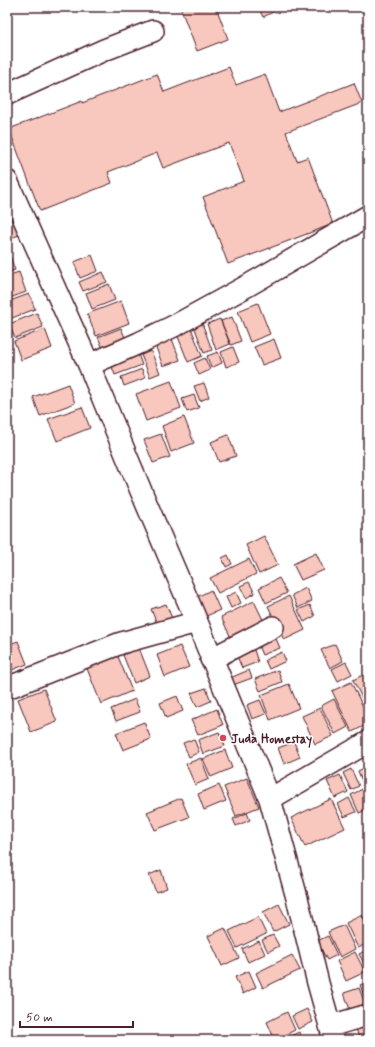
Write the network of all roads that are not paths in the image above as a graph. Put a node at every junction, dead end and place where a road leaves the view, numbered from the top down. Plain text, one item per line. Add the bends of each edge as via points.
1 (153, 31) dead end
2 (7, 94) edge
3 (7, 181) edge
4 (368, 216) edge
5 (89, 365) junction
6 (197, 622) junction
7 (273, 627) dead end
8 (212, 659) junction
9 (7, 688) edge
10 (368, 742) edge
11 (270, 799) junction
12 (368, 1015) edge
13 (332, 1033) edge

1 - 2 street
3 - 5 street
4 - 5 street via 178,324
5 - 6 street
6 - 8 street
6 - 9 street via 121,643
7 - 8 street
8 - 11 street
10 - 11 street
11 - 13 street
12 - 13 street

